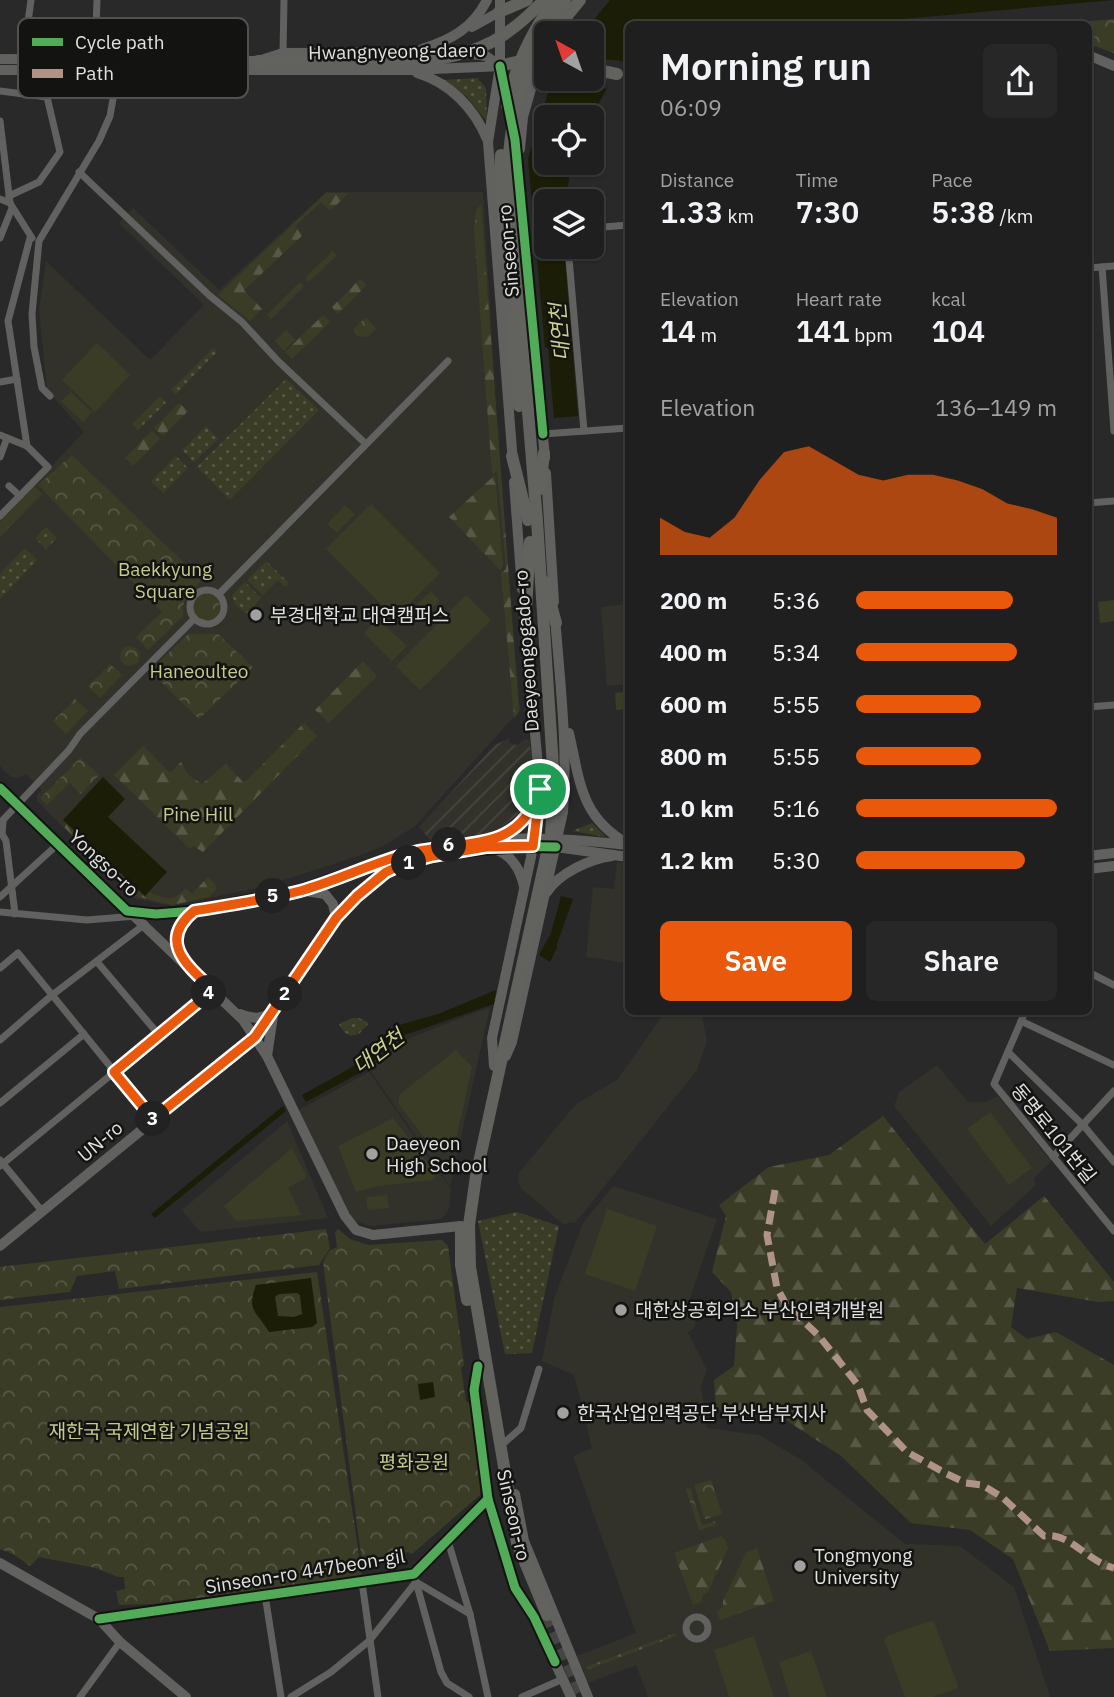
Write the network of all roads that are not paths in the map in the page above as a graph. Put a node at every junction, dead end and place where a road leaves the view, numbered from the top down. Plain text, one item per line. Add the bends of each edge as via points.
1 (31, 0) edge
2 (97, 0) edge
3 (284, 0) edge
4 (487, 0) edge
5 (527, 0) edge
6 (544, 0) edge
7 (555, 0) edge
8 (565, 0) edge
9 (580, 0) edge
10 (499, 6) edge
11 (28, 18) edge
12 (96, 18) edge
13 (564, 21) edge
14 (461, 33) junction
15 (534, 51) edge
16 (411, 52) junction
17 (442, 52) junction
18 (283, 53) junction
19 (0, 57) edge
20 (1092, 57) edge
21 (248, 61) edge
22 (258, 61) junction
23 (18, 62) edge
24 (18, 64) edge
25 (18, 64) edge
26 (500, 66) junction
27 (1114, 66) edge
28 (443, 68) junction
29 (534, 68) edge
30 (0, 70) edge
31 (410, 70) junction
32 (248, 71) edge
33 (604, 72) edge
34 (0, 75) edge
35 (622, 75) edge
36 (534, 89) edge
37 (0, 91) edge
38 (18, 93) edge
39 (47, 98) edge
40 (113, 98) edge
41 (0, 121) edge
42 (488, 142) junction
43 (518, 170) junction
44 (79, 172) junction
45 (0, 199) edge
46 (10, 202) junction
47 (625, 225) edge
48 (604, 227) edge
49 (0, 238) edge
50 (30, 238) junction
51 (39, 241) junction
52 (510, 251) junction
53 (569, 259) edge
54 (1114, 266) edge
55 (1102, 267) junction
56 (1092, 268) edge
57 (0, 317) edge
58 (8, 321) junction
59 (448, 361) dead end
60 (17, 379) junction
61 (0, 382) edge
62 (50, 396) dead end
63 (625, 428) edge
64 (584, 431) junction
65 (1114, 431) edge
66 (543, 434) junction
67 (4, 437) edge
68 (366, 444) junction
69 (27, 446) junction
70 (544, 453) junction
71 (512, 456) junction
72 (0, 457) edge
73 (9, 486) dead end
74 (20, 496) junction
75 (1114, 501) edge
76 (1092, 503) edge
77 (1, 512) edge
78 (533, 520) junction
79 (534, 555) junction
80 (219, 594) junction
81 (194, 619) junction
82 (540, 625) junction
83 (1114, 705) edge
84 (1092, 707) edge
85 (564, 711) junction
86 (0, 788) edge
87 (540, 789) junction
88 (18, 805) junction
89 (1, 822) edge
90 (533, 842) junction
91 (554, 842) junction
92 (490, 843) junction
93 (58, 844) junction
94 (569, 848) junction
95 (625, 848) edge
96 (625, 851) edge
97 (625, 851) edge
98 (625, 852) edge
99 (1114, 853) edge
100 (1092, 856) edge
101 (585, 864) junction
102 (1114, 866) edge
103 (1092, 869) edge
104 (12, 886) junction
105 (524, 890) junction
106 (298, 891) junction
107 (545, 896) junction
108 (0, 897) edge
109 (194, 911) junction
110 (0, 912) edge
111 (132, 913) junction
112 (15, 914) junction
113 (336, 918) junction
114 (145, 924) junction
115 (183, 961) junction
116 (98, 962) junction
117 (0, 968) edge
118 (1092, 974) edge
119 (1114, 985) edge
120 (213, 990) junction
121 (51, 996) junction
122 (236, 1012) junction
123 (273, 1012) junction
124 (1024, 1015) edge
125 (1021, 1021) junction
126 (84, 1034) junction
127 (159, 1035) junction
128 (255, 1037) junction
129 (0, 1040) edge
130 (1008, 1052) junction
131 (267, 1056) junction
132 (1114, 1065) edge
133 (497, 1066) junction
134 (114, 1072) junction
135 (1114, 1091) edge
136 (0, 1103) edge
137 (153, 1119) junction
138 (1083, 1125) junction
139 (1053, 1157) junction
140 (1114, 1161) edge
141 (1, 1163) edge
142 (42, 1211) junction
143 (461, 1226) junction
144 (1114, 1231) edge
145 (0, 1246) edge
146 (481, 1365) junction
147 (539, 1369) dead end
148 (505, 1442) junction
149 (488, 1499) junction
150 (448, 1541) junction
151 (0, 1563) edge
152 (415, 1578) junction
153 (362, 1581) junction
154 (265, 1595) junction
155 (470, 1614) junction
156 (544, 1616) tunnel mouth
157 (99, 1619) junction
158 (120, 1642) junction
159 (369, 1642) junction
160 (563, 1679) junction
161 (80, 1697) edge
162 (186, 1697) edge
163 (281, 1697) edge
164 (292, 1697) edge
165 (377, 1697) edge
166 (469, 1697) edge
167 (488, 1697) edge
168 (522, 1697) edge
169 (571, 1697) edge
170 (588, 1697) edge

1 - 11 street
2 - 12 street
3 - 18 street
4 - 14 main road
5 - 10 highway
6 - 22 highway via 489,45 450,57
7 - 52 highway via 517,65 506,112 500,176
8 - 52 highway via 533,51 516,101 508,168
9 - 13 highway
10 - 14 main road
10 - 26 main road
14 - 16 main road
15 - 26 highway via 524,60
16 - 17 main road, Hwangnyeong-daero
16 - 18 main road, Hwangnyeong-daero
17 - 26 main road, Hwangnyeong-daero via 486,56
17 - 28 main road via 452,57
18 - 22 main road, Hwangnyeong-daero
19 - 23 main road, Hwangnyeong-daero
20 - 27 main road
21 - 22 main road, Hwangnyeong-daero
24 - 30 main road, Hwangnyeong-daero
25 - 34 main road
26 - 28 main road, Hwangnyeong-daero
26 - 29 main road
26 - 42 main road, Sinseon-ro
26 - 43 main road, Sinseon-ro
28 - 31 main road, Hwangnyeong-daero
31 - 32 main road, Hwangnyeong-daero
31 - 42 main road via 434,78 458,95 480,122
33 - 35 highway
36 - 43 main road via 523,117
37 - 38 street
39 - 46 street via 60,152 39,182
40 - 44 street via 99,141
41 - 46 street
42 - 71 main road, Sinseon-ro
43 - 66 main road, Sinseon-ro
44 - 51 street
44 - 68 street
45 - 46 street
46 - 49 street
46 - 50 street
47 - 48 street
50 - 51 street
50 - 58 street
51 - 62 street via 32,314 34,347 42,388
52 - 78 highway
53 - 64 street
54 - 55 street
55 - 56 street
55 - 65 street
57 - 58 street
58 - 60 street
59 - 68 street
60 - 61 street
60 - 69 street
63 - 64 street
64 - 66 street
66 - 70 main road, Sinseon-ro
67 - 69 street
67 - 72 street
68 - 80 street
69 - 74 street via 48,467
70 - 78 highway
70 - 82 main road, Sinseon-ro
71 - 78 highway
71 - 82 main road, Sinseon-ro
73 - 74 street
74 - 77 street
75 - 76 street
78 - 79 highway
79 - 82 highway
79 - 82 highway
80 - 81 street via 205,589 195,593 190,604
80 - 81 street via 225,606 219,619 206,624
81 - 88 street via 80,734
82 - 85 main road
82 - 87 main road
82 - 133 highway, Daeyeongogado-ro via 547,783 544,833
83 - 84 street
85 - 91 main road via 565,784
85 - 95 main road via 588,806
86 - 88 main road, Yongso-ro
87 - 90 main road
87 - 92 main road via 524,820
88 - 89 street
88 - 93 main road, Yongso-ro
89 - 104 street
90 - 91 main road, Yongso-ro
90 - 92 main road, Yongso-ro
90 - 105 main road
91 - 94 main road
91 - 96 main road
91 - 107 main road
92 - 105 main road via 511,859
92 - 106 main road, Yongso-ro via 406,854
92 - 113 main road, Yongso-ro via 386,872
93 - 104 street
93 - 111 main road, Yongso-ro
94 - 97 main road
94 - 101 main road
98 - 101 main road
99 - 100 main road
101 - 107 main road via 551,886
102 - 103 main road
104 - 108 street
104 - 112 street
105 - 133 main road via 492,1038
106 - 109 main road, Yongso-ro
106 - 113 main road via 325,894
107 - 133 main road via 512,1042
109 - 111 main road, Yongso-ro
109 - 115 main road via 184,919 177,939
110 - 112 street
111 - 112 street via 87,920
111 - 114 main road
113 - 123 main road
114 - 115 main road
114 - 116 street
115 - 120 main road
116 - 121 street
116 - 127 street
117 - 121 street via 18,953
118 - 119 street
120 - 122 main road
120 - 127 street
121 - 126 street
121 - 129 street
122 - 123 main road via 255,1018
122 - 128 main road
123 - 128 main road, UN-ro
123 - 131 main road
124 - 125 street, 동명로101번길
125 - 130 street, 동명로101번길
125 - 132 street
126 - 134 street
126 - 136 street
127 - 134 street
128 - 131 main road
128 - 137 main road, UN-ro
130 - 138 street
130 - 139 street, 동명로101번길 via 993,1084
131 - 143 main road via 356,1230 373,1236
133 - 143 highway
133 - 146 highway via 469,1225
134 - 137 street
134 - 141 street
135 - 138 street
137 - 142 main road, UN-ro
138 - 139 street
138 - 140 street
139 - 144 street, 동명로101번길
141 - 142 street
142 - 145 main road, UN-ro
143 - 146 highway via 461,1265
146 - 148 main road via 495,1386
146 - 149 main road, Sinseon-ro via 474,1390
146 - 156 highway, Sinseon-ro via 511,1545
147 - 148 street via 521,1428
148 - 170 main road via 524,1541
149 - 150 street, Sinseon-ro 447beon-gil
149 - 160 main road, Sinseon-ro via 515,1588
150 - 152 street, Sinseon-ro 447beon-gil
150 - 155 street
151 - 157 main road
152 - 153 street, Sinseon-ro 447beon-gil
152 - 155 street
152 - 159 street
152 - 166 street via 441,1672 447,1683
153 - 154 street, Sinseon-ro 447beon-gil
153 - 159 street
154 - 157 street, Sinseon-ro 447beon-gil
154 - 163 street
155 - 167 street
157 - 158 main road
158 - 161 street
158 - 162 main road
159 - 164 street
159 - 165 street
160 - 168 street
160 - 169 main road, Sinseon-ro

